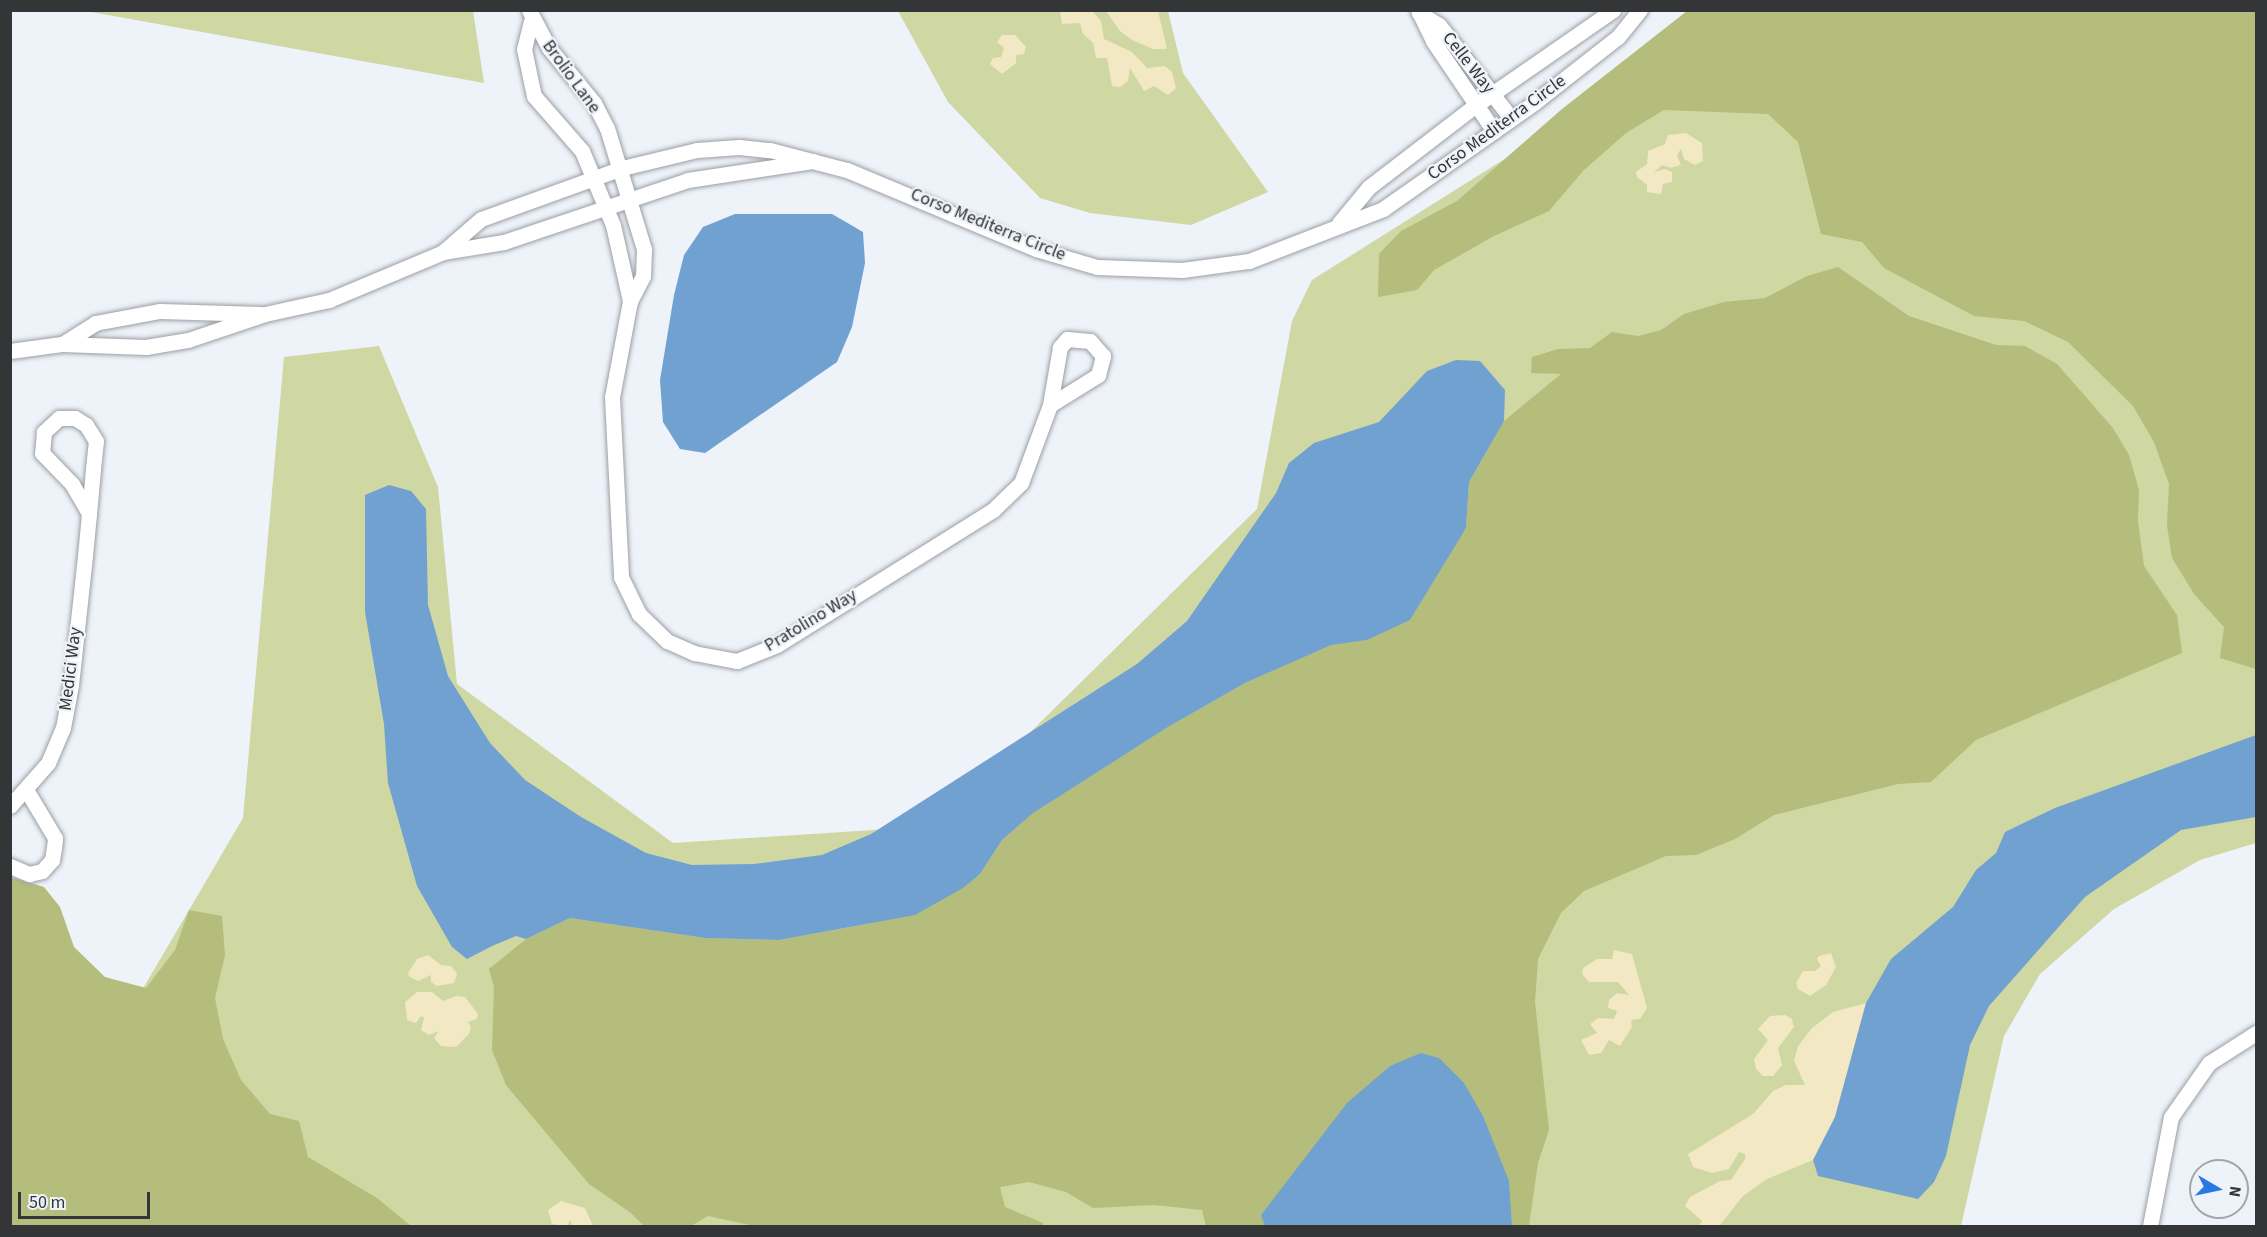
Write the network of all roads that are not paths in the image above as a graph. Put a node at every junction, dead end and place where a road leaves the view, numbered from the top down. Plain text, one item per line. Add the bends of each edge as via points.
1 (1613, 10) edge
2 (1640, 10) edge
3 (1419, 12) edge
4 (530, 16) edge
5 (1492, 94) junction
6 (1476, 105) junction
7 (1511, 118) junction
8 (1494, 131) junction
9 (813, 161) junction
10 (622, 168) junction
11 (594, 178) junction
12 (631, 199) junction
13 (606, 208) junction
14 (1339, 223) junction
15 (443, 252) junction
16 (630, 301) junction
17 (265, 314) junction
18 (62, 344) junction
19 (10, 351) edge
20 (1050, 405) junction
21 (89, 514) junction
22 (27, 791) junction
23 (10, 806) edge
24 (10, 866) edge
25 (2256, 1033) edge
26 (2150, 1227) edge

1 - 5 street, Corso Mediterra Circle
2 - 7 street, Corso Mediterra Circle via 1618,37
3 - 5 street, Celle Way via 1439,25
3 - 6 street, Celle Way via 1433,41
4 - 10 street, Brolio Lane via 594,103
4 - 11 street, Brolio Lane via 524,49 534,96 546,113 573,136
5 - 6 street, Corso Mediterra Circle
5 - 7 street, Celle Way
6 - 8 street, Celle Way
6 - 14 street, Corso Mediterra Circle via 1369,187
7 - 8 street, Corso Mediterra Circle
8 - 14 street, Corso Mediterra Circle via 1383,209
9 - 10 street, Corso Mediterra Circle via 739,147 697,150
9 - 12 street, Corso Mediterra Circle via 688,180
9 - 14 street, Corso Mediterra Circle via 885,184 1036,249 1097,267 1182,270 1248,261
10 - 11 street, Corso Mediterra Circle
10 - 12 street, Brolio Lane
11 - 13 street, Brolio Lane
11 - 15 street, Corso Mediterra Circle via 481,219
12 - 13 street, Corso Mediterra Circle
12 - 16 street, Pratolino Way via 645,264 640,288
13 - 15 street, Corso Mediterra Circle via 504,243
13 - 16 street, Pratolino Way via 619,245 624,288
15 - 17 street, Corso Mediterra Circle via 328,300
16 - 20 street, Pratolino Way via 612,397 621,577 639,614 667,641 694,653 737,661 777,645 993,510 1021,483
17 - 18 street, Corso Mediterra Circle via 188,340 146,347
17 - 18 street, Corso Mediterra Circle via 160,311 95,323
18 - 19 street, Corso Mediterra Circle
20 - 20 street, Pratolino Way via 1060,346 1067,339 1090,341 1103,356 1098,375
21 - 21 street, Medici Way via 72,484 42,453 44,432 58,418 75,418 86,425 96,441
21 - 22 street, Medici Way via 63,728 48,763
22 - 23 street, Medici Way
22 - 24 street via 55,838 52,860 42,871 29,874
25 - 26 street via 2209,1063 2171,1117

